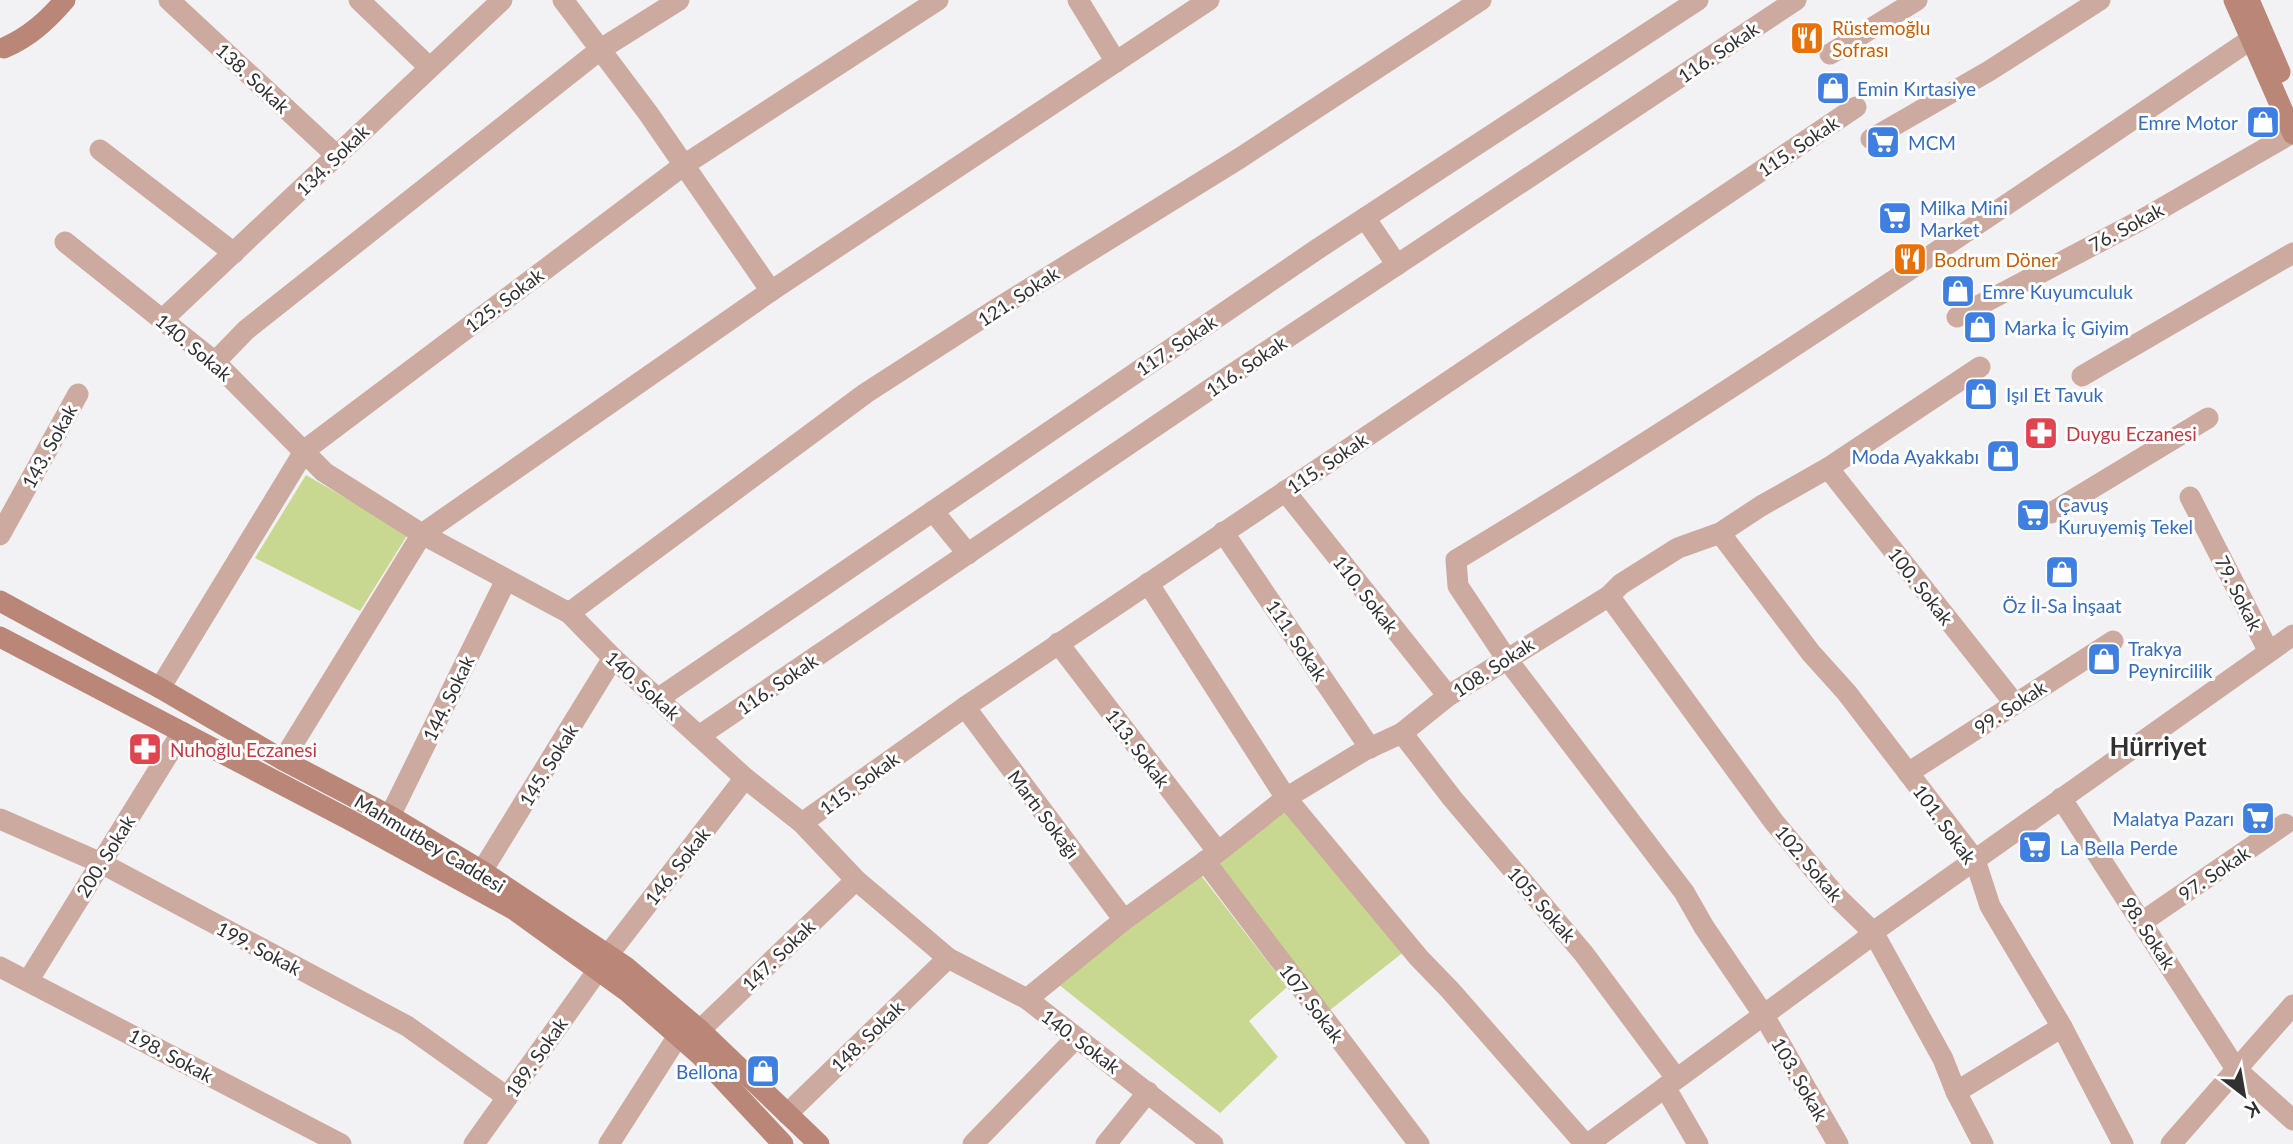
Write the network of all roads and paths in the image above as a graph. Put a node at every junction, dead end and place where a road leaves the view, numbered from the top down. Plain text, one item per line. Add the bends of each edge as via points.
1 (65, 0) edge
2 (169, 0) edge
3 (359, 0) edge
4 (502, 0) edge
5 (563, 0) edge
6 (678, 0) edge
7 (938, 0) edge
8 (1078, 0) edge
9 (1209, 0) edge
10 (1481, 0) edge
11 (1698, 0) edge
12 (1796, 0) edge
13 (1917, 0) edge
14 (2100, 0) edge
15 (2234, 0) edge
16 (2249, 0) edge
17 (2250, 40) junction
18 (2, 47) edge
19 (601, 49) junction
20 (1830, 54) dead end
21 (1116, 62) junction
22 (429, 67) junction
23 (2293, 103) edge
24 (1856, 107) dead end
25 (2293, 133) edge
26 (1871, 139) dead end
27 (100, 150) dead end
28 (337, 156) junction
29 (684, 164) junction
30 (1365, 218) junction
31 (65, 242) dead end
32 (234, 253) junction
33 (2293, 253) edge
34 (1397, 265) junction
35 (771, 291) junction
36 (1957, 317) dead end
37 (162, 320) junction
38 (215, 362) junction
39 (1980, 367) dead end
40 (2082, 376) dead end
41 (78, 394) dead end
42 (2208, 418) dead end
43 (304, 450) junction
44 (1828, 468) junction
45 (1285, 491) junction
46 (2190, 497) dead end
47 (933, 511) junction
48 (2051, 513) dead end
49 (1223, 532) junction
50 (1720, 533) junction
51 (422, 534) junction
52 (0, 535) edge
53 (968, 554) junction
54 (506, 580) junction
55 (1148, 583) junction
56 (1609, 596) junction
57 (0, 601) edge
58 (569, 613) junction
59 (2293, 635) edge
60 (0, 637) edge
61 (2113, 641) dead end
62 (1058, 643) junction
63 (2269, 652) junction
64 (1507, 658) junction
65 (613, 659) junction
66 (160, 688) junction
67 (1447, 696) junction
68 (659, 698) junction
69 (2015, 704) junction
70 (965, 707) junction
71 (146, 712) junction
72 (182, 732) junction
73 (1402, 733) junction
74 (699, 736) junction
75 (1370, 748) junction
76 (283, 760) junction
77 (1908, 773) junction
78 (745, 778) junction
79 (1286, 798) junction
80 (2061, 799) junction
81 (390, 816) junction
82 (0, 819) edge
83 (802, 824) junction
84 (2285, 824) dead end
85 (1211, 857) junction
86 (1975, 860) junction
87 (101, 863) junction
88 (482, 871) junction
89 (856, 880) junction
90 (1124, 920) junction
91 (2142, 922) junction
92 (1873, 932) junction
93 (948, 958) junction
94 (603, 962) junction
95 (0, 967) edge
96 (28, 981) junction
97 (1027, 999) junction
98 (2293, 1005) edge
99 (1763, 1014) junction
100 (2062, 1027) junction
101 (700, 1030) junction
102 (678, 1036) junction
103 (1076, 1038) junction
104 (2236, 1069) junction
105 (1671, 1083) junction
106 (1148, 1092) junction
107 (1956, 1092) junction
108 (507, 1097) junction
109 (787, 1114) junction
110 (2293, 1120) edge
111 (762, 1135) edge
112 (341, 1144) edge
113 (474, 1144) edge
114 (609, 1144) edge
115 (783, 1144) edge
116 (819, 1144) edge
117 (973, 1144) edge
118 (1106, 1144) edge
119 (1213, 1144) edge
120 (1419, 1144) edge
121 (1587, 1144) edge
122 (1698, 1144) edge
123 (1838, 1144) edge
124 (1983, 1144) edge
125 (2123, 1144) edge
126 (2171, 1144) edge

1 - 18 main road via 24,39
2 - 28 street, 138. Sokak
3 - 22 street
4 - 22 street, 134. Sokak
5 - 19 street
6 - 19 street
7 - 29 street, 125. Sokak
8 - 21 street
9 - 21 street
10 - 58 street, 121. Sokak via 866,393
11 - 30 street, 117. Sokak
12 - 34 street, 116. Sokak
13 - 20 street
14 - 26 street
15 - 17 main road
16 - 23 main road
17 - 25 main road
17 - 64 street, 103. Sokak via 1927,259 1455,560 1458,586
19 - 29 street
19 - 38 street via 246,330
21 - 35 street
22 - 28 street, 134. Sokak
24 - 45 street, 115. Sokak
25 - 36 street, 76. Sokak
27 - 32 street
28 - 32 street, 134. Sokak
29 - 35 street
29 - 43 street, 125. Sokak
30 - 34 street
30 - 47 street, 117. Sokak
31 - 37 street, 140. Sokak
32 - 37 street, 134. Sokak
33 - 40 street
34 - 53 street, 116. Sokak
35 - 51 street
37 - 38 street, 140. Sokak
38 - 43 street, 140. Sokak
39 - 44 street, 108. Sokak
41 - 52 street, 143. Sokak
42 - 48 street
43 - 51 street, 140. Sokak via 324,472
43 - 66 street, 125. Sokak
44 - 50 street, 108. Sokak
44 - 69 street, 100. Sokak
45 - 49 street, 115. Sokak
45 - 67 street, 110. Sokak
46 - 63 street, 79. Sokak
47 - 53 street
47 - 68 street, 117. Sokak
49 - 55 street, 115. Sokak
49 - 75 street, 111. Sokak
50 - 56 street, 108. Sokak via 1678,548
50 - 77 street, 101. Sokak
51 - 54 street, 140. Sokak
51 - 76 street
53 - 74 street, 116. Sokak
54 - 58 street, 140. Sokak
54 - 81 street, 144. Sokak
55 - 62 street, 115. Sokak
55 - 79 street
56 - 64 street, 108. Sokak
56 - 92 street, 102. Sokak via 1774,822
57 - 66 main road, Mahmutbey Caddesi
58 - 65 street, 140. Sokak
59 - 63 street
60 - 71 main road, Mahmutbey Caddesi
61 - 69 street, 99. Sokak
62 - 70 street, 115. Sokak
62 - 85 street, 113. Sokak
63 - 80 street
64 - 67 street, 108. Sokak
64 - 99 street, 103. Sokak via 1684,892
65 - 68 street, 140. Sokak
65 - 88 street, 145. Sokak
66 - 71 main road
66 - 76 main road, Mahmutbey Caddesi
67 - 73 street, 108. Sokak
68 - 74 street, 140. Sokak
69 - 77 street, 99. Sokak
70 - 83 street, 115. Sokak
70 - 90 street, Martı Sokağı
71 - 72 main road, Mahmutbey Caddesi
72 - 87 street, 200. Sokak
72 - 94 main road, Mahmutbey Caddesi
73 - 75 street, 108. Sokak
73 - 105 street, 105. Sokak via 1584,954
74 - 78 street, 140. Sokak
75 - 79 street, 108. Sokak
76 - 81 main road, Mahmutbey Caddesi
77 - 86 street, 101. Sokak
78 - 83 street, 140. Sokak
78 - 94 street, 146. Sokak
79 - 85 street, 108. Sokak
79 - 121 street via 1419,958
80 - 86 street
80 - 91 street, 98. Sokak
81 - 88 main road, Mahmutbey Caddesi
82 - 87 street, 199. Sokak
83 - 89 street, 140. Sokak
84 - 91 street, 97. Sokak
85 - 90 street, 108. Sokak
85 - 120 street, 107. Sokak
86 - 92 street
86 - 100 street, 101. Sokak via 1990,906
87 - 96 street, 200. Sokak
87 - 108 street, 199. Sokak via 407,1026
88 - 94 main road, Mahmutbey Caddesi
89 - 93 street, 140. Sokak
89 - 101 street, 147. Sokak
90 - 97 street, 108. Sokak
91 - 104 street, 98. Sokak
92 - 99 street
92 - 107 street, 102. Sokak via 1943,1059
93 - 97 street, 140. Sokak
93 - 109 street, 148. Sokak
94 - 101 main road, Mahmutbey Caddesi via 626,967
94 - 102 main road, Mahmutbey Caddesi via 628,992
94 - 108 street, 189. Sokak
95 - 96 street, 198. Sokak
96 - 112 street, 198. Sokak
97 - 103 street, 140. Sokak
98 - 104 street
99 - 105 street
99 - 123 street, 103. Sokak
100 - 107 street
100 - 125 street, 101. Sokak
101 - 109 main road, Mahmutbey Caddesi
102 - 111 main road, Mahmutbey Caddesi via 700,1055
102 - 114 street
103 - 106 street, 140. Sokak
103 - 117 street
104 - 110 street, 98. Sokak
104 - 126 street
105 - 121 street
105 - 122 street, 105. Sokak
106 - 118 street
106 - 119 street, 140. Sokak
107 - 124 street, 102. Sokak
108 - 113 street, 189. Sokak
109 - 116 main road, Mahmutbey Caddesi
111 - 115 main road, Mahmutbey Caddesi

